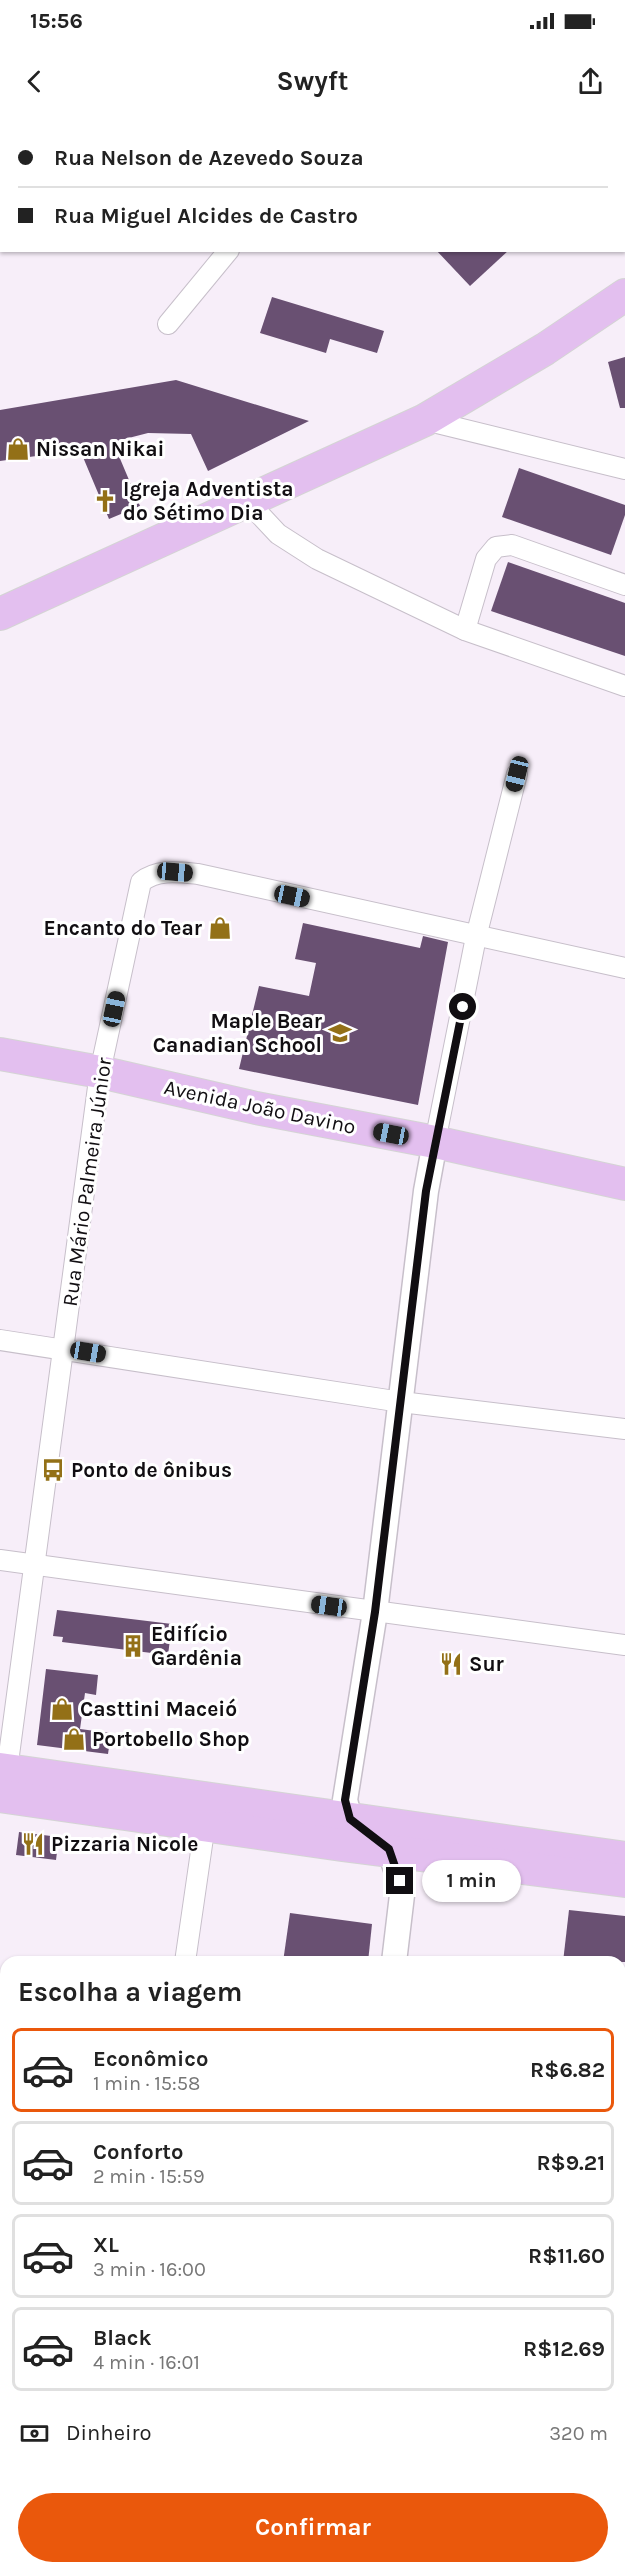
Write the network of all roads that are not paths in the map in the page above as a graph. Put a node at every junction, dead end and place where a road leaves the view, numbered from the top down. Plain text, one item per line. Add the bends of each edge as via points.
1 (227, 252) edge
2 (625, 295) edge
3 (168, 324) dead end
4 (424, 420) junction
5 (625, 470) edge
6 (248, 502) junction
7 (625, 585) edge
8 (0, 614) edge
9 (465, 630) junction
10 (625, 686) edge
11 (517, 774) dead end
12 (476, 937) junction
13 (625, 968) edge
14 (0, 1054) edge
15 (100, 1072) junction
16 (435, 1142) junction
17 (625, 1184) edge
18 (0, 1340) edge
19 (65, 1348) junction
20 (401, 1402) junction
21 (625, 1429) edge
22 (0, 1560) edge
23 (36, 1565) junction
24 (375, 1612) junction
25 (625, 1646) edge
26 (2, 1787) edge
27 (350, 1819) junction
28 (205, 1824) junction
29 (389, 1849) junction
30 (625, 1858) edge
31 (625, 1881) edge
32 (186, 1956) edge
33 (395, 1956) edge

1 - 3 street
2 - 4 main road via 544,349
4 - 5 street
4 - 6 main road
6 - 8 main road
6 - 9 street via 278,534 316,559
7 - 9 street via 512,545 496,547 486,559
9 - 10 street
11 - 12 street
12 - 13 street
12 - 15 street, Rua Mário Palmeira Júnior via 198,874 150,874 141,882
12 - 16 street
14 - 15 main road, Avenida João Davino
15 - 16 main road, Avenida João Davino via 256,1108
15 - 19 street, Rua Mário Palmeira Júnior
16 - 17 main road, Avenida João Davino
16 - 20 street
18 - 19 street
19 - 20 street
19 - 23 street, Rua Mário Palmeira Júnior
20 - 21 street
20 - 24 street
22 - 23 street
23 - 24 street
23 - 26 street, Rua Mário Palmeira Júnior
24 - 25 street
24 - 27 street via 345,1800
26 - 27 main road
26 - 28 main road
27 - 29 street
27 - 30 main road
28 - 29 main road
28 - 32 street
29 - 31 main road
29 - 33 street via 402,1895

